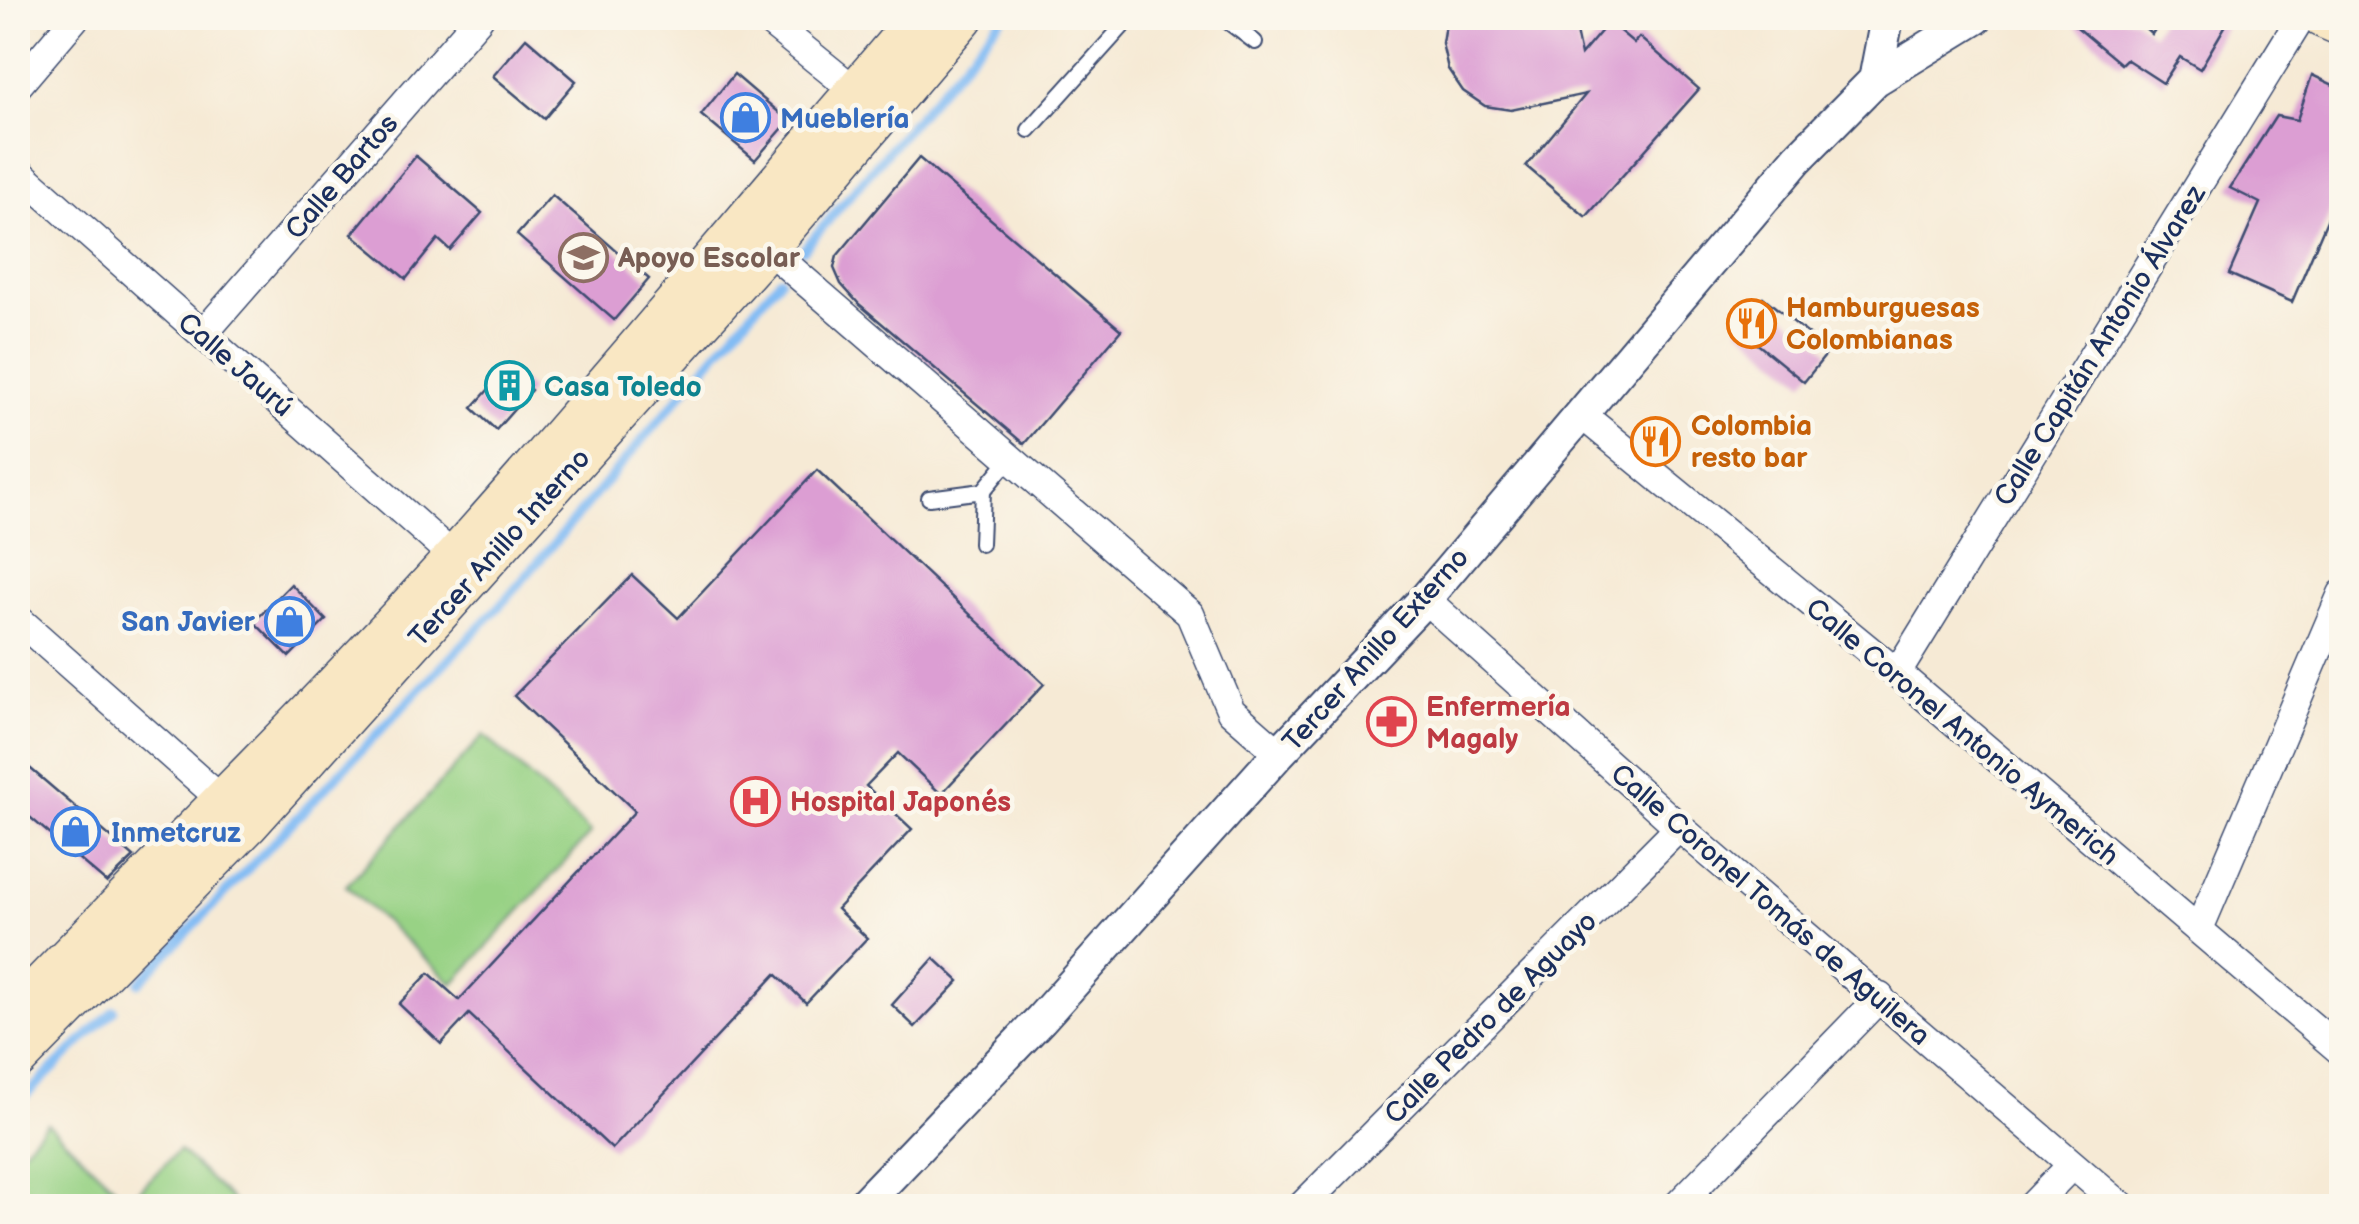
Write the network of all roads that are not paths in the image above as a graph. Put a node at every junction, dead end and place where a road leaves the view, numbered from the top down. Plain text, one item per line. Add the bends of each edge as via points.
1 (75, 18) edge
2 (479, 18) edge
3 (764, 18) edge
4 (917, 18) edge
5 (931, 18) edge
6 (964, 18) edge
7 (1130, 18) edge
8 (1222, 18) edge
9 (1888, 18) edge
10 (1976, 18) edge
11 (2302, 18) edge
12 (2322, 18) edge
13 (2342, 26) edge
14 (1255, 42) dead end
15 (1875, 80) junction
16 (18, 86) edge
17 (854, 90) junction
18 (1030, 130) dead end
19 (18, 172) edge
20 (768, 249) junction
21 (203, 334) junction
22 (1581, 414) junction
23 (1010, 458) junction
24 (983, 492) junction
25 (929, 498) dead end
26 (537, 506) junction
27 (464, 544) junction
28 (981, 544) dead end
29 (2342, 594) edge
30 (1424, 598) junction
31 (18, 620) edge
32 (1898, 673) junction
33 (1280, 753) junction
34 (223, 801) junction
35 (1679, 827) junction
36 (2199, 930) junction
37 (46, 977) junction
38 (1880, 998) junction
39 (18, 1006) edge
40 (18, 1023) edge
41 (2342, 1052) edge
42 (18, 1060) edge
43 (2072, 1165) junction
44 (862, 1206) edge
45 (1302, 1206) edge
46 (1677, 1206) edge
47 (2032, 1206) edge
48 (2121, 1206) edge

1 - 16 street
2 - 21 street, Calle Bartos
3 - 17 street
4 - 17 main road, Tercer Anillo Interno
5 - 20 main road via 775,208 767,222
6 - 20 main road, Tercer Anillo Interno
7 - 18 lane
8 - 14 lane
9 - 15 street
10 - 15 street, Tercer Anillo Externo
11 - 32 street, Calle Capitán Antonio Álvarez
12 - 13 main road
15 - 22 street, Tercer Anillo Externo via 1798,158
17 - 27 main road, Tercer Anillo Interno
19 - 21 street, Calle Jaurú
20 - 23 street
20 - 26 main road, Tercer Anillo Interno
20 - 27 main road via 722,264 558,456
21 - 27 street, Calle Jaurú
22 - 30 street, Tercer Anillo Externo
22 - 32 street, Calle Coronel Antonio Aymerich
23 - 24 lane
23 - 33 street via 1190,614 1232,712
24 - 25 lane
24 - 28 lane
26 - 34 main road via 470,556 256,788
26 - 42 main road, Tercer Anillo Interno via 248,826
27 - 34 main road, Tercer Anillo Interno
29 - 36 street
30 - 33 street, Tercer Anillo Externo
30 - 35 street, Calle Coronel Tomás de Aguilera
31 - 34 street
32 - 36 street, Calle Coronel Antonio Aymerich
33 - 44 street, Tercer Anillo Externo
34 - 37 main road, Tercer Anillo Interno
34 - 42 main road via 212,832 74,972
35 - 38 street, Calle Coronel Tomás de Aguilera
35 - 45 street, Calle Pedro de Aguayo
36 - 41 street, Calle Coronel Antonio Aymerich
37 - 39 main road, Tercer Anillo Interno
37 - 40 main road
38 - 43 street, Calle Coronel Tomás de Aguilera
38 - 46 street
43 - 47 street
43 - 48 street, Calle Coronel Tomás de Aguilera

